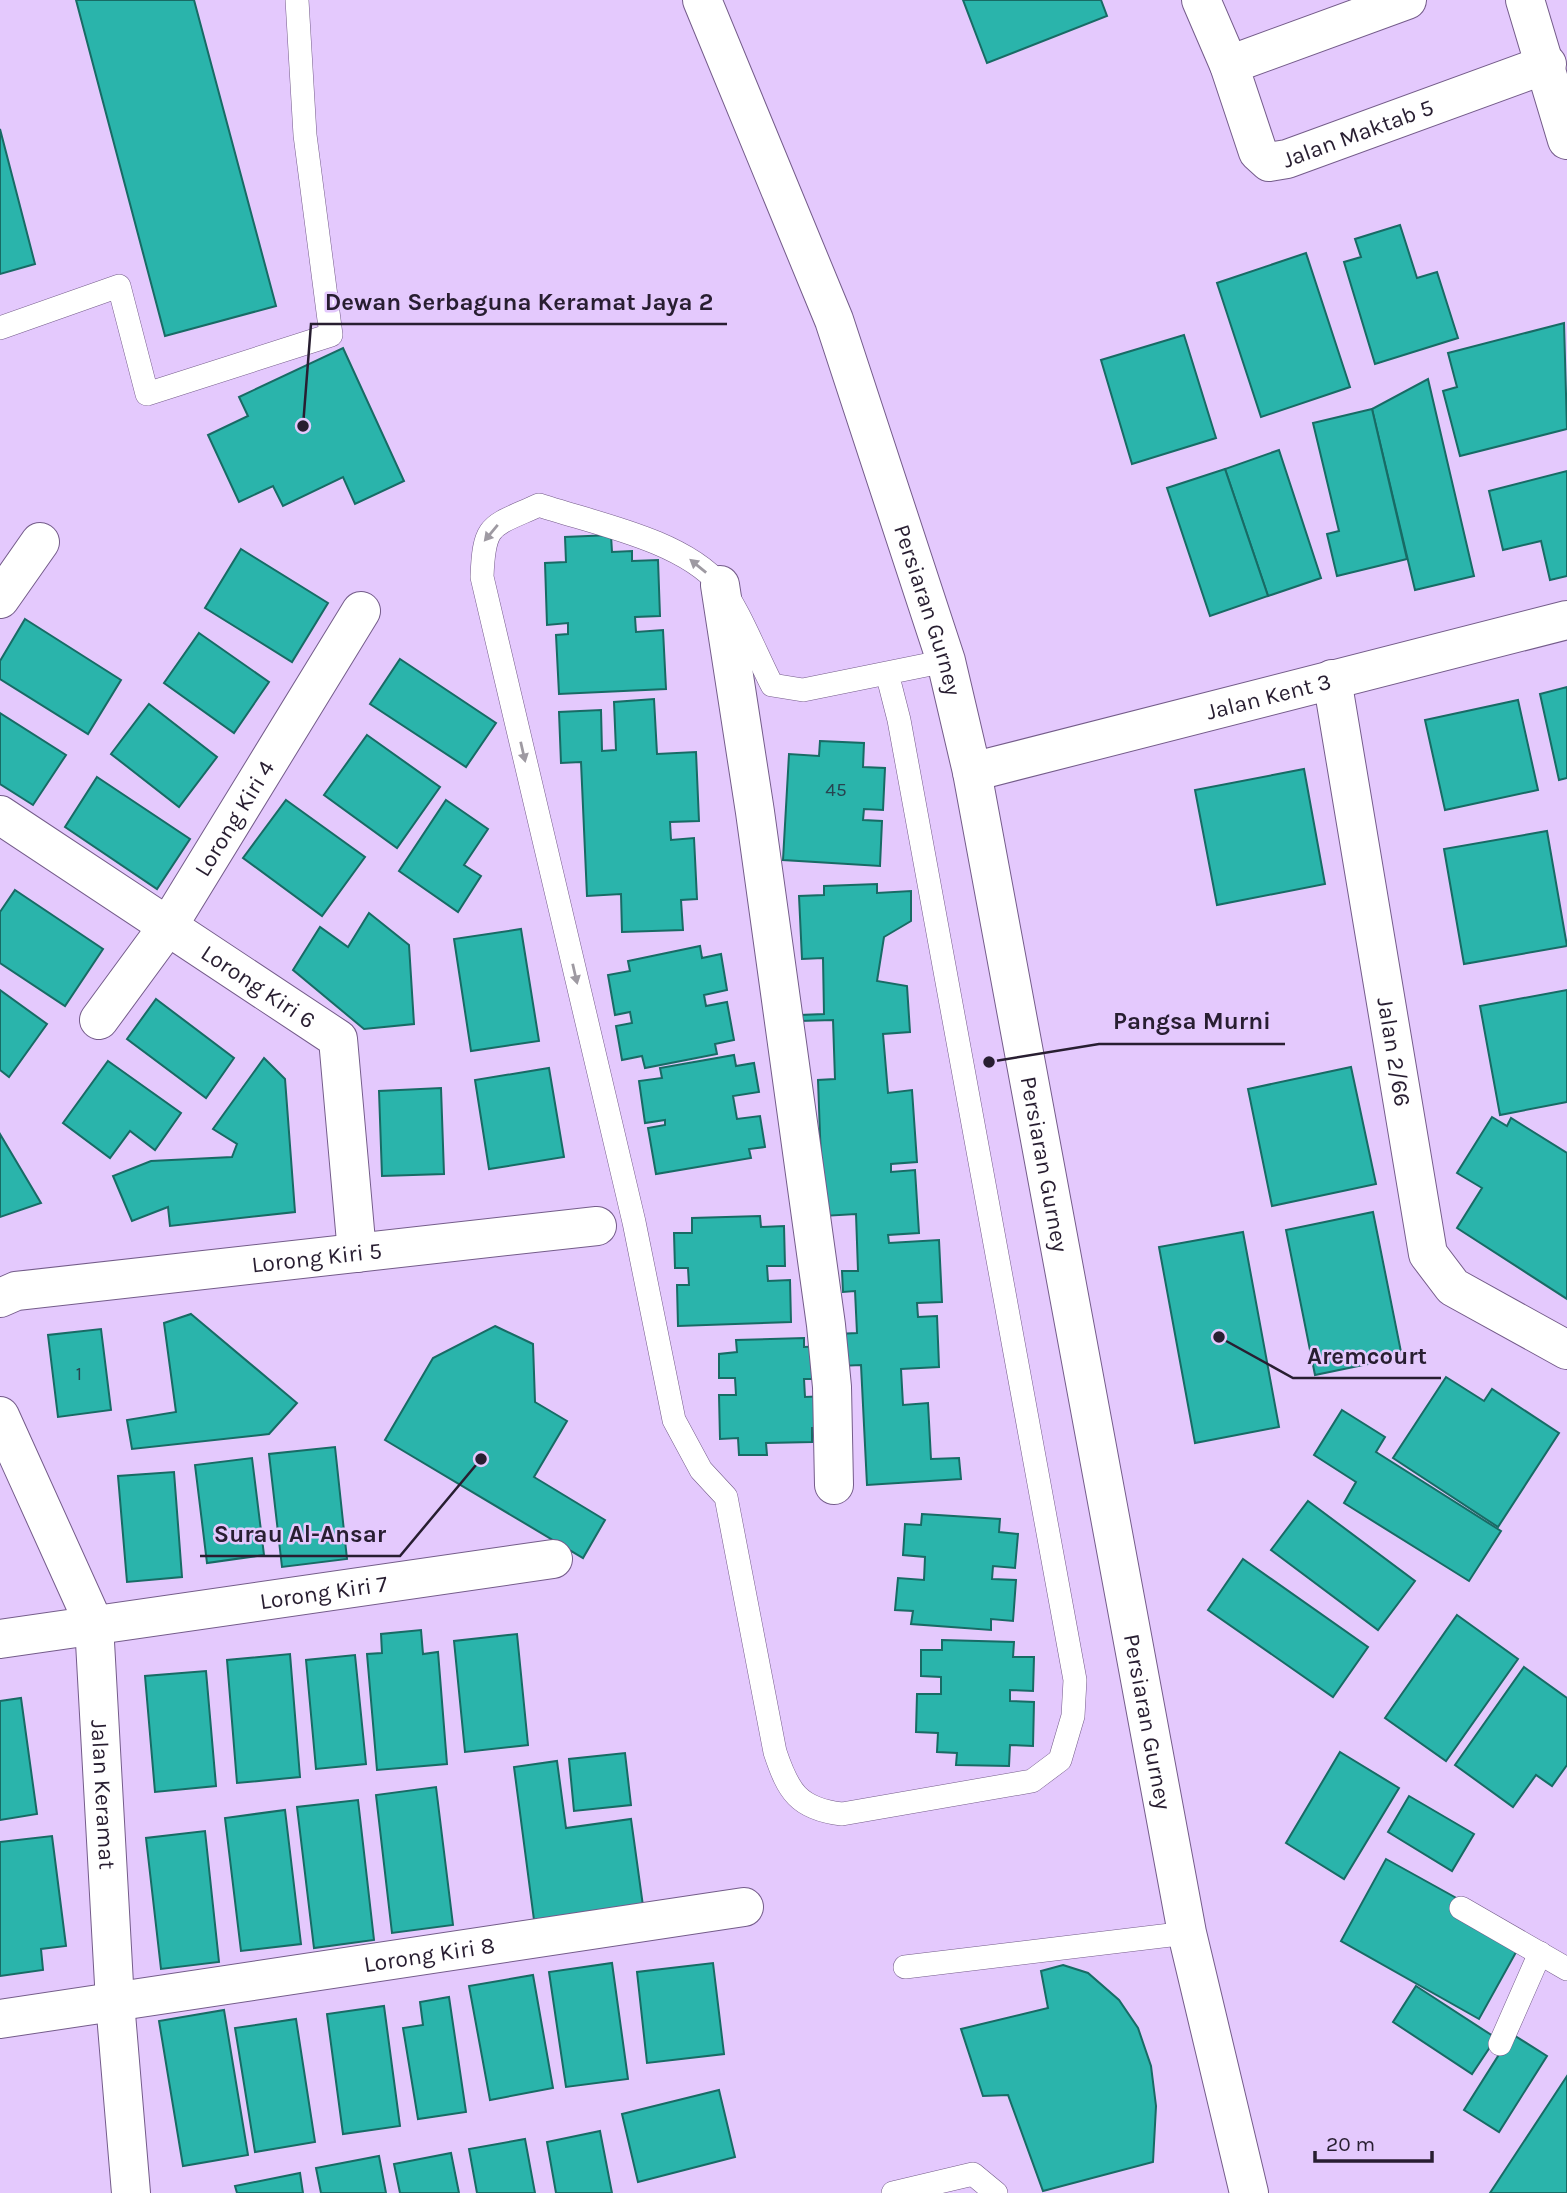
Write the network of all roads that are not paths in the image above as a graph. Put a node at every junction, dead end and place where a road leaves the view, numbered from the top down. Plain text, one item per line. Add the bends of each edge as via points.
1 (296, 0) edge
2 (702, 0) edge
3 (1201, 0) edge
4 (1407, 0) edge
5 (1525, 0) edge
6 (1547, 64) junction
7 (1229, 65) junction
8 (1567, 140) edge
9 (0, 328) edge
10 (40, 541) dead end
11 (720, 585) junction
12 (0, 599) edge
13 (361, 611) dead end
14 (1567, 620) edge
15 (946, 661) junction
16 (887, 673) junction
17 (1332, 679) junction
18 (972, 772) junction
19 (0, 815) edge
20 (168, 926) junction
21 (99, 1020) dead end
22 (634, 1222) junction
23 (597, 1226) joint
24 (357, 1252) junction
25 (0, 1298) edge
26 (1567, 1350) edge
27 (0, 1416) edge
28 (834, 1485) dead end
29 (553, 1559) dead end
30 (94, 1624) junction
31 (0, 1639) edge
32 (744, 1907) dead end
33 (1461, 1908) dead end
34 (1187, 1933) junction
35 (1540, 1954) junction
36 (905, 1967) dead end
37 (1567, 1969) edge
38 (116, 2002) junction
39 (0, 2019) edge
40 (1500, 2043) dead end
41 (131, 2193) edge
42 (894, 2193) edge
43 (996, 2193) edge
44 (1249, 2193) edge

1 - 9 lane via 305,135 331,335 147,394 119,286
2 - 15 street, Persiaran Gurney via 834,320
3 - 7 street, Jalan Maktab 5
4 - 7 street
5 - 6 street
6 - 7 street, Jalan Maktab 5 via 1269,162 1258,152
6 - 8 street
10 - 12 street
11 - 16 lane via 772,685 803,690
11 -> 22 lane via 693,560 539,505 499,523 484,540 482,577
11 - 28 street via 826,1325
13 - 20 street, Lorong Kiri 4
14 - 17 street, Jalan Kent 3
15 - 16 lane
15 - 18 street, Persiaran Gurney
16 - 22 lane via 1075,1681 1073,1716 1060,1760 1032,1782 842,1814 816,1811 786,1785 775,1752 726,1497 701,1470 674,1420
17 - 18 street, Jalan Kent 3
17 - 26 street, Jalan 2/66 via 1428,1254 1453,1287
18 - 34 street, Persiaran Gurney
19 - 20 street, Lorong Kiri 6
20 - 21 street, Lorong Kiri 4
20 - 24 street, Lorong Kiri 6 via 338,1039
22 - 23 lane, Lorong Kiri 5
23 - 24 street, Lorong Kiri 5
24 - 25 street, Lorong Kiri 5 via 16,1291
27 - 30 street, Jalan Keramat
29 - 30 street, Lorong Kiri 7
30 - 31 street, Lorong Kiri 7
30 - 38 street, Jalan Keramat
32 - 38 street, Lorong Kiri 8
33 - 35 lane
34 - 36 lane
34 - 44 street, Persiaran Gurney
35 - 37 lane
35 - 40 lane
38 - 39 street, Lorong Kiri 8
38 - 41 street, Jalan Keramat
42 - 43 lane via 974,2174

